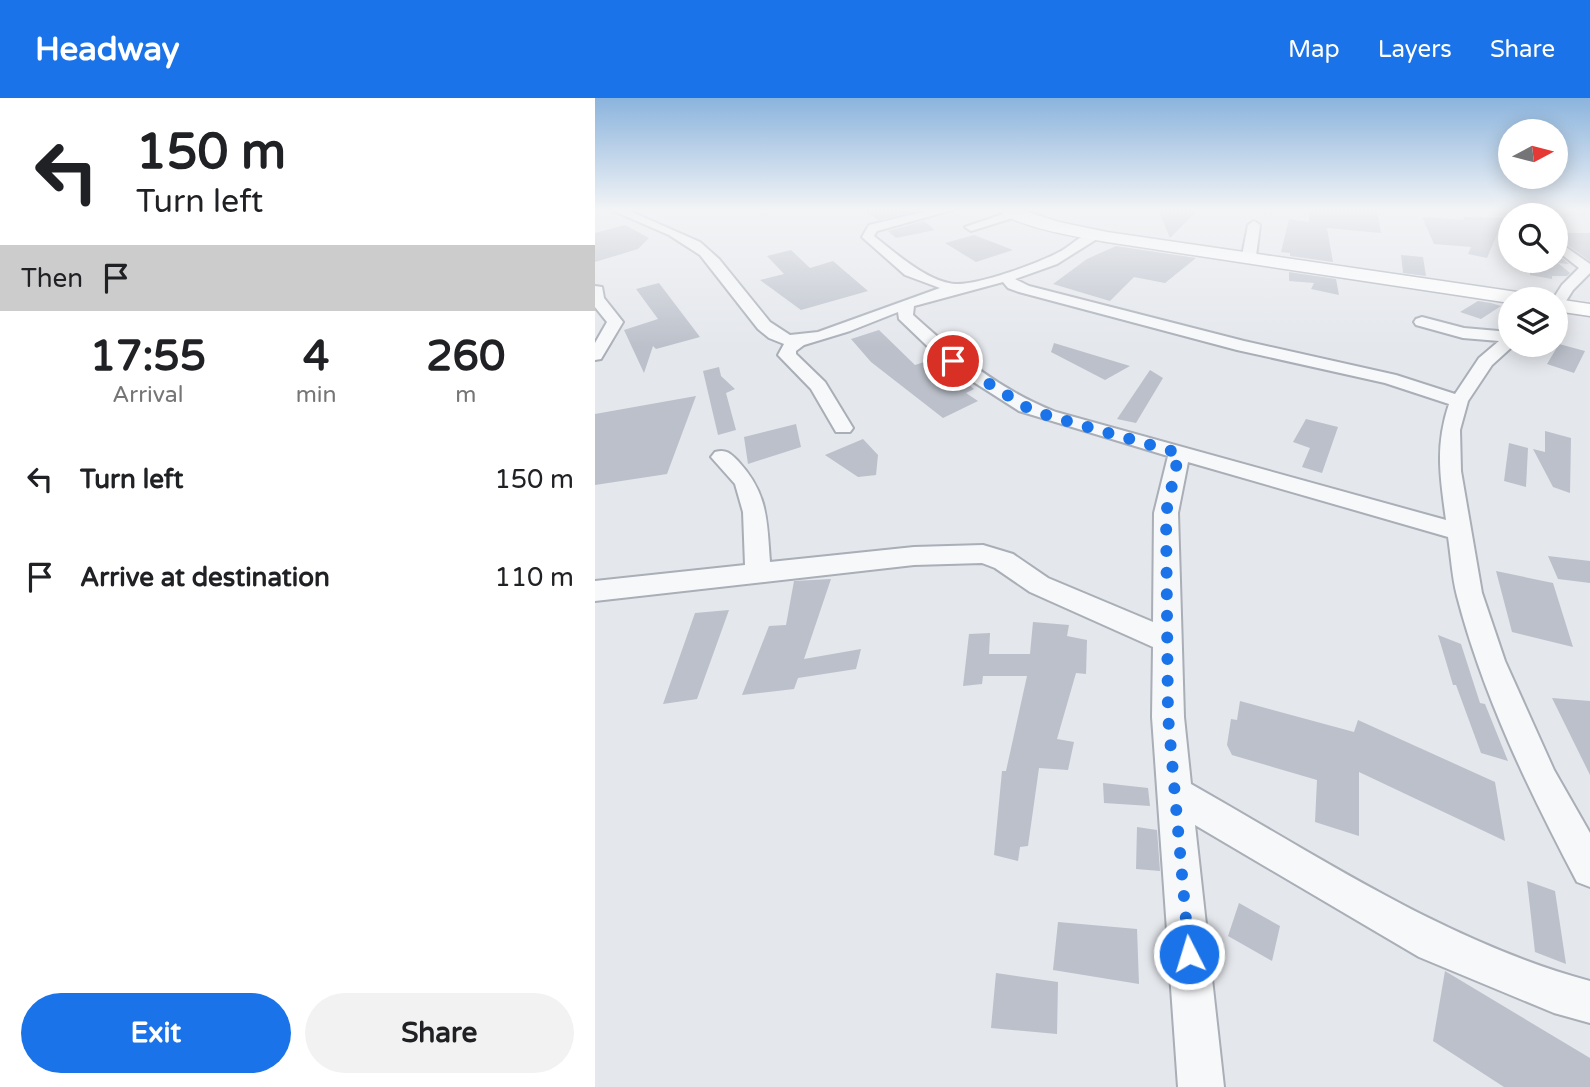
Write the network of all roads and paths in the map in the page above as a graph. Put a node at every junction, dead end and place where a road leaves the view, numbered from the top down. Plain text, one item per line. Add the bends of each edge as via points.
1 (708, 255) edge
2 (888, 255) edge
3 (1064, 255) edge
4 (1243, 255) edge
5 (1570, 255) edge
6 (1249, 256) joint
7 (1006, 277) junction
8 (1568, 287) edge
9 (955, 289) junction
10 (597, 290) dead end
11 (1498, 295) edge
12 (907, 305) junction
13 (1568, 307) edge
14 (1590, 310) edge
15 (1422, 322) dead end
16 (1498, 337) edge
17 (800, 340) junction
18 (1498, 350) edge
19 (595, 355) edge
20 (1459, 401) junction
21 (843, 428) dead end
22 (1179, 453) junction
23 (722, 457) dead end
24 (1460, 532) junction
25 (758, 573) junction
26 (595, 591) edge
27 (1168, 641) junction
28 (1175, 794) junction
29 (1590, 869) edge
30 (1590, 1002) edge
31 (1201, 1087) edge

1 - 17 street via 766,327 786,340
2 - 9 street via 910,272
3 - 7 street
4 - 6 street
5 - 8 street via 1587,268
6 - 11 street
7 - 9 street
7 - 20 street via 1024,289 1390,379
9 - 12 street
10 - 19 street via 596,298 615,322
12 - 17 street
12 - 22 street via 905,316 940,352 1026,407
13 - 14 street
15 - 16 street
17 - 21 street via 787,355 819,386
18 - 20 street
20 - 24 street via 1450,430 1450,471
22 - 24 street
22 - 27 street via 1166,513
23 - 25 street via 745,482 755,512
24 - 29 street via 1469,593 1491,661 1542,782
25 - 26 street
25 - 27 street via 914,556 983,554 1004,561 1039,585
27 - 28 street
28 - 30 street via 1433,943
28 - 31 street

